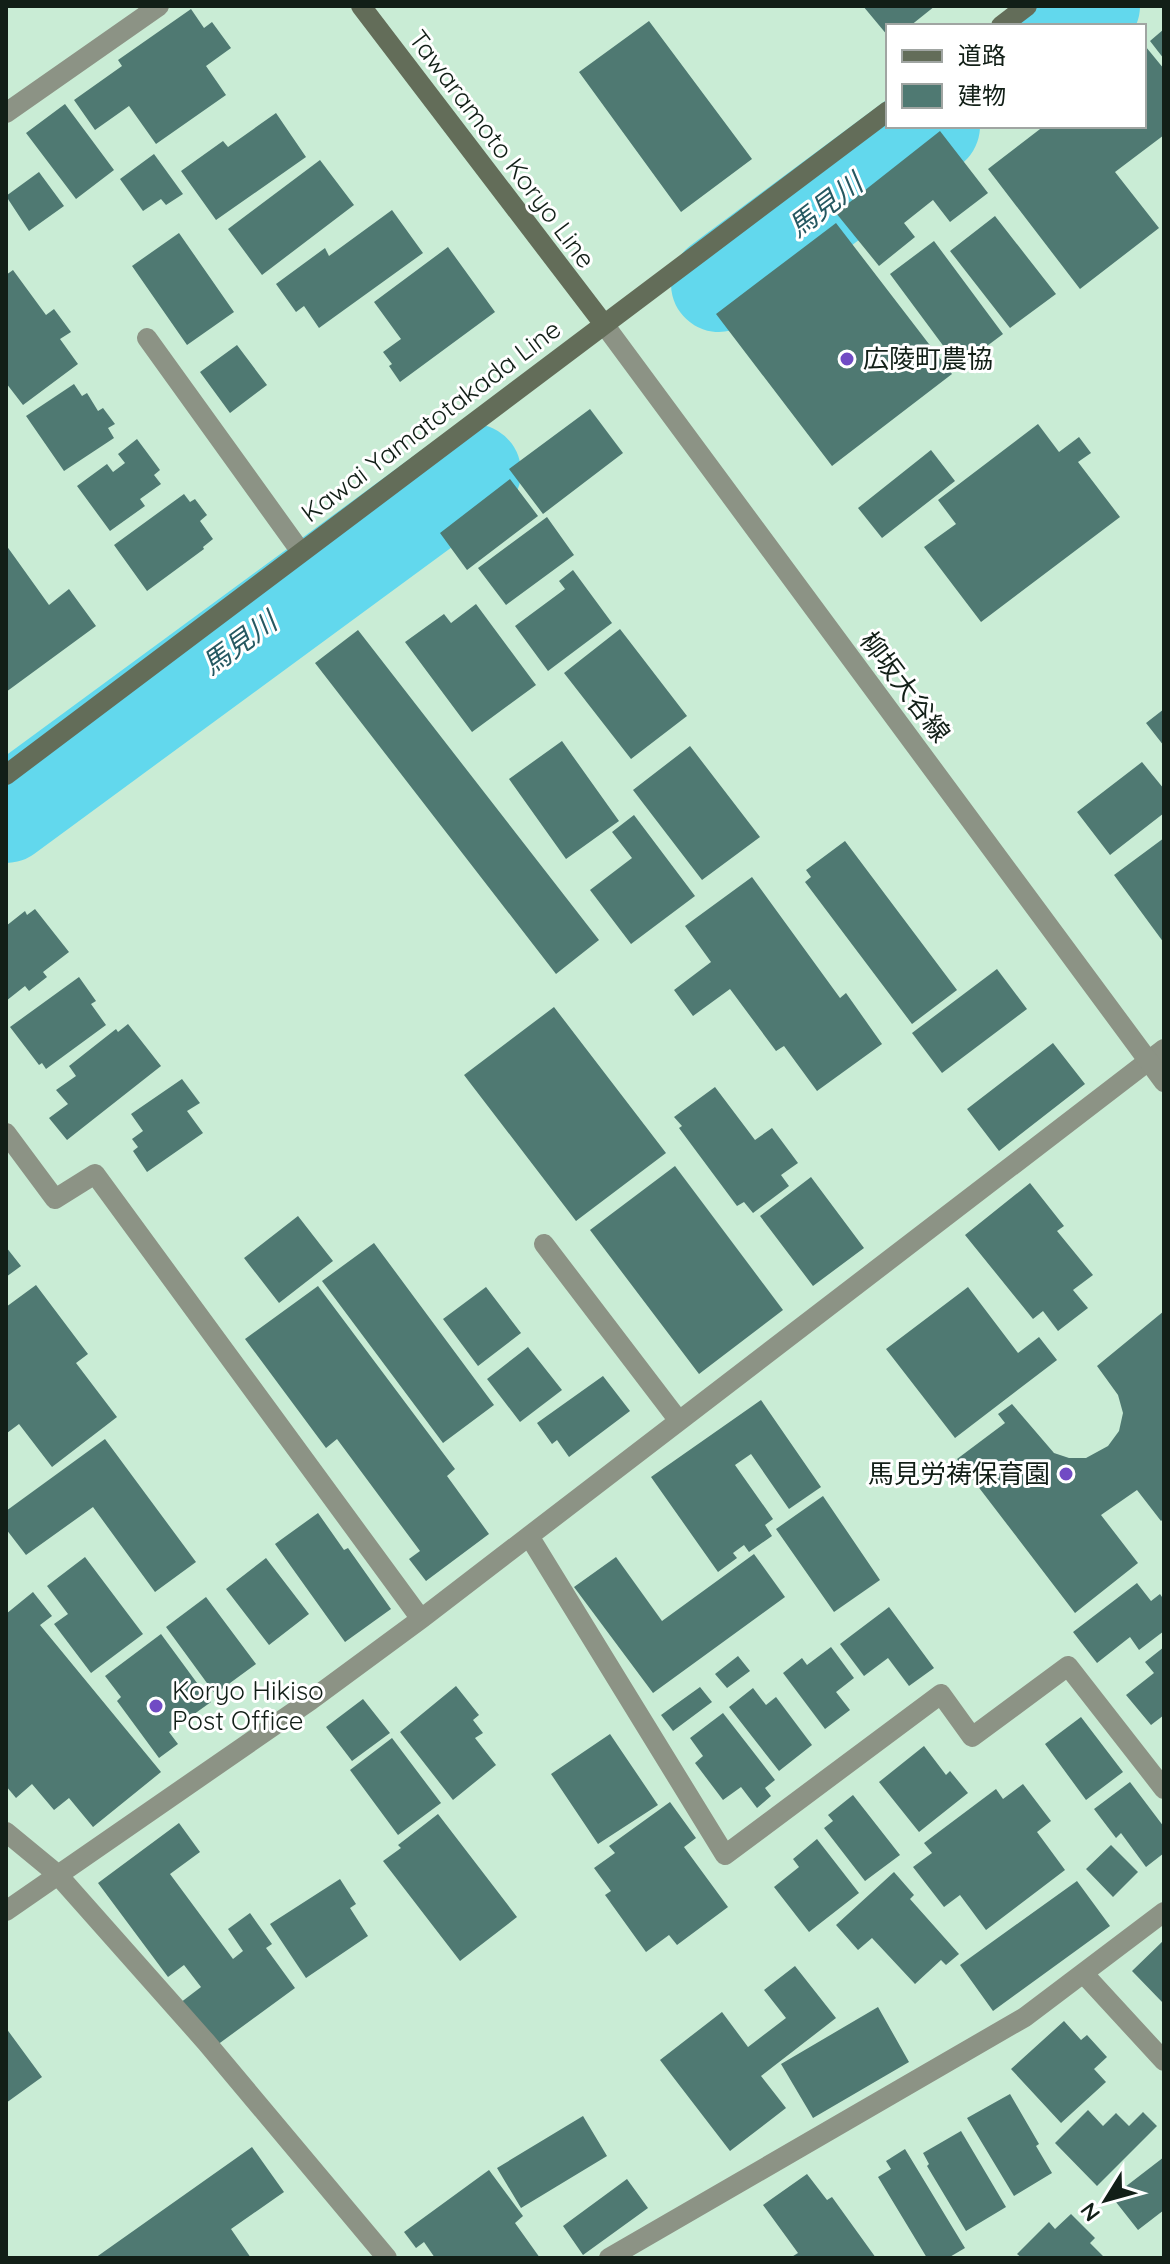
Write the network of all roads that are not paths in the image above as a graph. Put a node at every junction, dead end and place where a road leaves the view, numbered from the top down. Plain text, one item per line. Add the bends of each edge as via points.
1 (159, 6) edge
2 (361, 6) edge
3 (1027, 6) edge
4 (1004, 24) edge
5 (886, 112) edge
6 (6, 113) edge
7 (603, 323) junction
8 (147, 338) dead end
9 (301, 552) junction
10 (6, 775) edge
11 (1157, 1054) edge
12 (1164, 1082) edge
13 (6, 1133) edge
14 (544, 1244) dead end
15 (679, 1421) junction
16 (529, 1536) junction
17 (421, 1619) junction
18 (1164, 1789) edge
19 (6, 1832) edge
20 (57, 1874) junction
21 (6, 1911) edge
22 (1164, 1912) edge
23 (1083, 1973) junction
24 (1164, 2061) edge
25 (387, 2258) edge
26 (609, 2258) edge

1 - 6 street
2 - 7 main road, Tawaramoto Koryo Line
3 - 4 main road
5 - 7 main road, Kawai Yamatotakada Line
7 - 9 main road, Kawai Yamatotakada Line
7 - 11 street, 柳坂大谷線
8 - 9 street
9 - 10 main road, Kawai Yamatotakada Line
11 - 12 street, 柳坂大谷線
11 - 15 street
13 - 17 street via 55,1199 95,1174
14 - 15 street
15 - 16 street
16 - 17 street
16 - 18 street via 725,1855 941,1694 972,1737 1068,1666
17 - 20 street
19 - 20 street
20 - 21 street
20 - 25 street
22 - 23 street
23 - 24 street
23 - 26 street via 1025,2017

